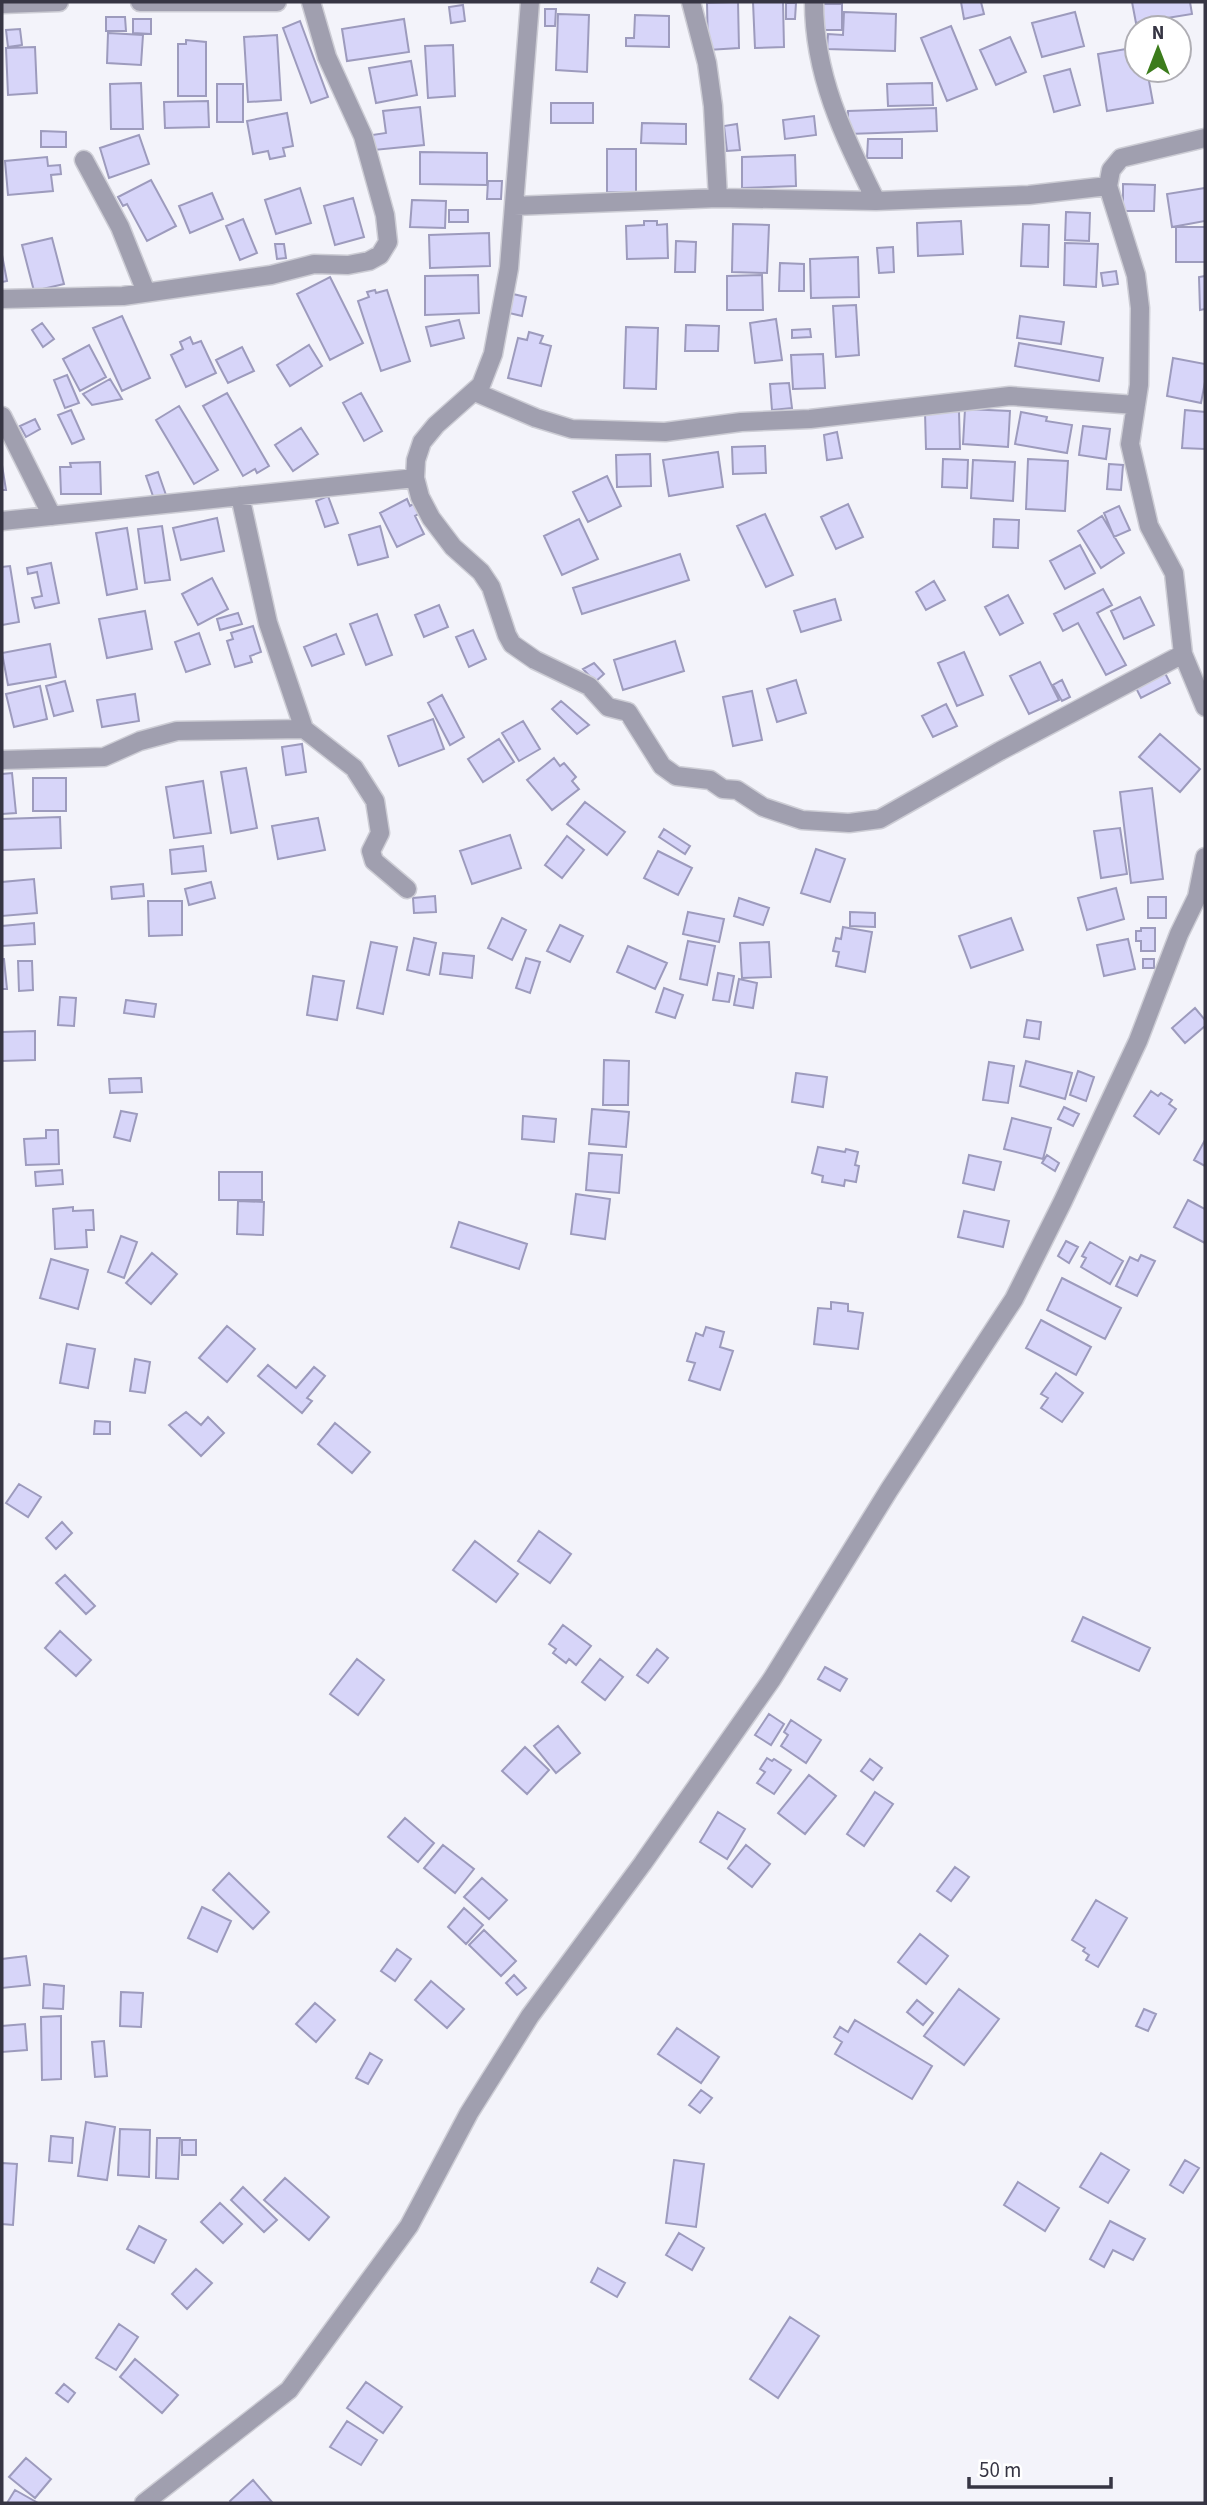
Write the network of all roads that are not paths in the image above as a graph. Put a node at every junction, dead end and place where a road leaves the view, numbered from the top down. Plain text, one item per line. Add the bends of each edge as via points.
1 (59, 2) edge
2 (140, 2) edge
3 (277, 2) edge
4 (311, 2) edge
5 (530, 2) edge
6 (691, 2) edge
7 (814, 2) edge
8 (2, 4) edge
9 (1205, 138) edge
10 (84, 160) dead end
11 (1108, 186) junction
12 (718, 198) junction
13 (876, 201) junction
14 (514, 206) junction
15 (146, 292) junction
16 (2, 299) edge
17 (475, 392) junction
18 (1136, 405) junction
19 (2, 416) edge
20 (415, 478) junction
21 (240, 496) junction
22 (52, 516) junction
23 (2, 521) edge
24 (1183, 654) junction
25 (1205, 707) edge
26 (304, 729) junction
27 (2, 760) edge
28 (1205, 857) edge
29 (407, 889) dead end
30 (144, 2503) edge

1 - 8 street
2 - 3 street
4 - 15 street via 327,57 363,136 385,215 384,248 369,261 348,265 314,264 271,275
5 - 14 street
6 - 12 street via 713,106
7 - 13 street via 819,59 838,123
9 - 11 street via 1121,158 1111,170
10 - 15 street via 120,228
11 - 13 street via 1029,195
11 - 18 street via 1136,275 1140,308
12 - 13 street
12 - 14 street
14 - 17 street via 509,268 493,354
15 - 16 street
17 - 18 street via 572,429 665,432 1010,396
17 - 20 street via 422,442
18 - 24 street via 1130,444 1149,526 1174,573
19 - 22 street
20 - 21 street
20 - 24 street via 431,518 491,587 507,635 519,651 589,686 608,707 628,712 668,772 710,780 763,807 802,820 880,819
21 - 22 street
21 - 26 street via 268,623
22 - 23 street
24 - 25 street
26 - 27 street via 177,731 104,757
26 - 29 street via 354,768 375,801 380,833 371,850 374,861
28 - 30 street via 1197,897 1138,1041 1014,1299 772,1679 530,2015 468,2113 409,2226 289,2390

